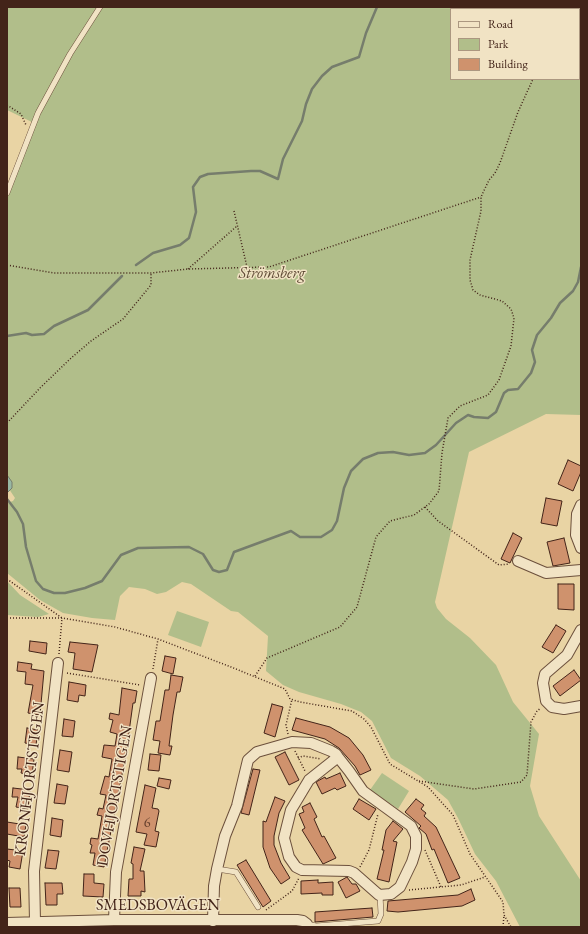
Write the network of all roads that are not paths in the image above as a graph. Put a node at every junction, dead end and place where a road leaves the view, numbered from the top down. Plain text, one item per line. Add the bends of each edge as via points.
1 (100, 7) edge
2 (7, 193) edge
3 (581, 505) edge
4 (581, 548) edge
5 (518, 561) road end
6 (581, 570) edge
7 (581, 630) edge
8 (58, 667) road end
9 (151, 682) road end
10 (581, 706) edge
11 (335, 759) junction
12 (217, 869) junction
13 (380, 895) junction
14 (258, 907) dead end
15 (114, 920) junction
16 (213, 921) junction
17 (36, 922) junction
18 (7, 923) edge
19 (307, 924) joint

1 - 2 lane via 53,84 30,133
3 - 4 street via 577,514 576,535
5 - 6 street via 546,573
7 - 10 street via 567,655 545,674 543,687 548,703 558,709
8 - 17 street, KRONHJORTSTIGEN via 34,871
9 - 15 street, DOVHJORTSTIGEN via 116,872
11 - 12 street via 325,747 301,742 279,744 252,755 245,767 237,806 224,836
11 - 13 street via 363,791 411,826 414,831 416,841 412,862 395,892
11 - 13 street via 308,782 291,810 284,838 286,852 292,862 302,870 349,871
12 - 14 lane via 236,872
12 - 16 street
13 - 19 lane via 381,914 378,921 316,926
15 - 16 street, SMEDSBOVÄGEN
15 - 17 street, SMEDSBOVÄGEN
16 - 19 street, SMEDSBOVÄGEN via 303,921
17 - 18 street, SMEDSBOVÄGEN

